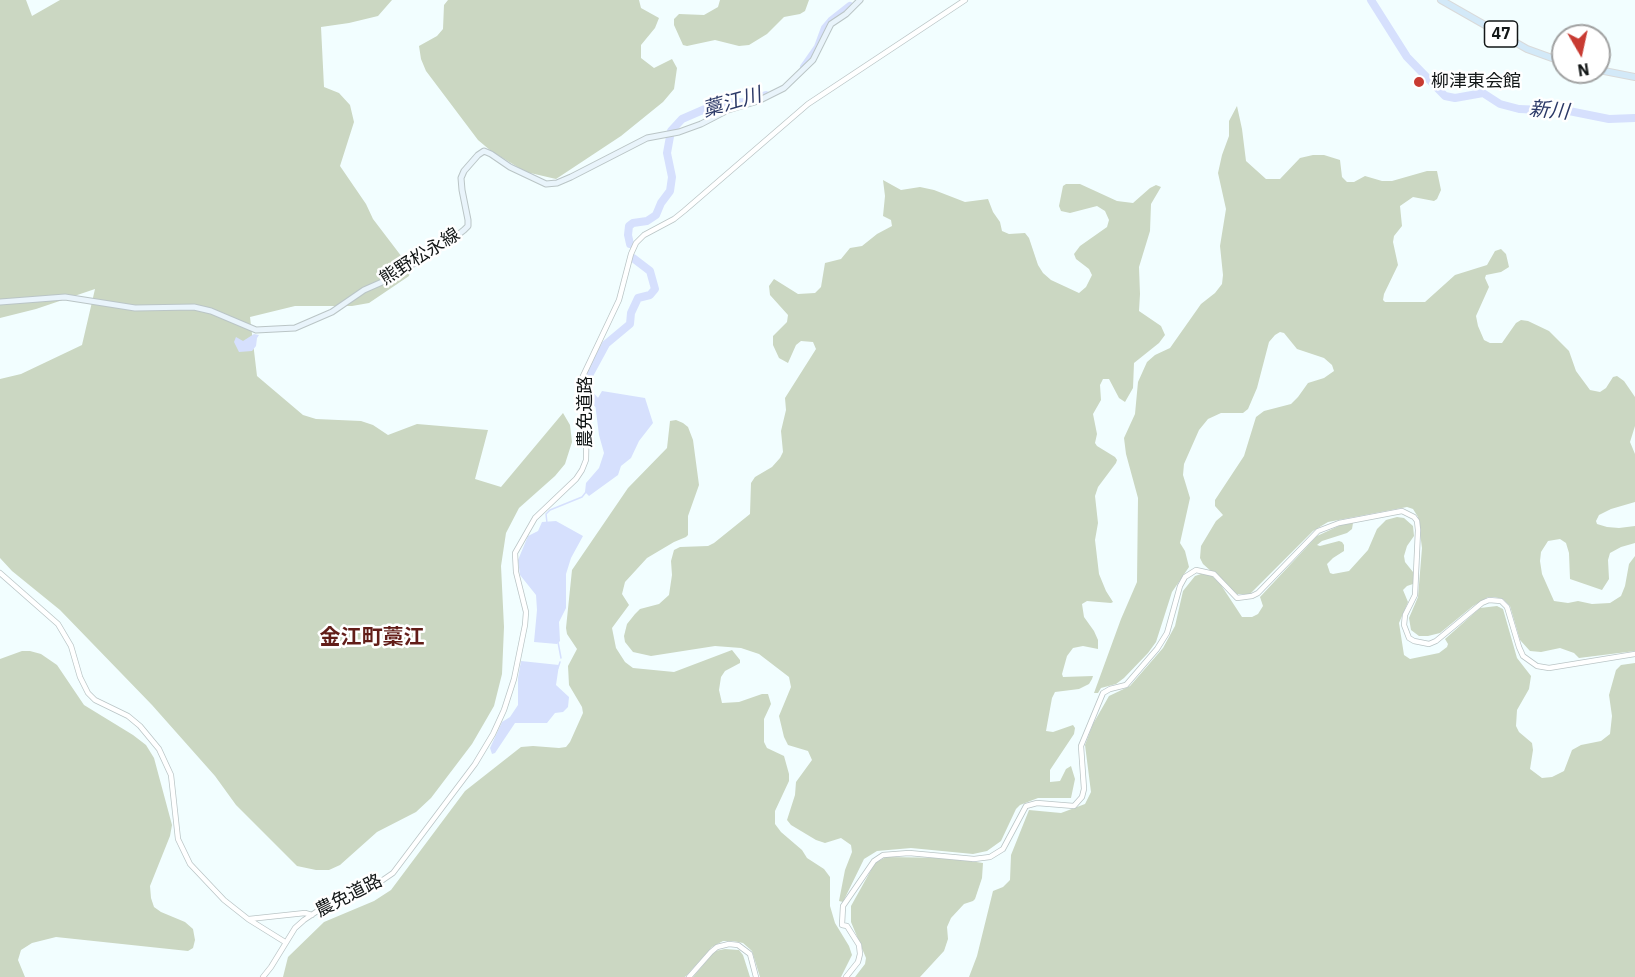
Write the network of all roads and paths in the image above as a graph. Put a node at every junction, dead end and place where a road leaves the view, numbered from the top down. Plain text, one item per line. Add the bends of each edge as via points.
1 (860, 0) edge
2 (965, 0) edge
3 (1442, 0) edge
4 (1551, 58) edge
5 (1611, 72) edge
6 (1635, 77) edge
7 (0, 302) edge
8 (0, 573) edge
9 (1635, 654) edge
10 (312, 915) junction
11 (248, 919) junction
12 (285, 942) junction
13 (263, 977) edge
14 (689, 977) edge
15 (756, 977) edge
16 (846, 977) edge

1 - 7 main road, 熊野松永線 via 831,24 813,60 773,95 701,124 646,138 556,183 546,184 484,151 461,178 468,220 464,230 389,279 295,328 256,330 194,307 135,308 65,297
2 - 10 street, 農免道路 via 808,104 684,211 636,243 619,300 582,378 587,411 586,460 571,484 535,518 515,554 525,625 514,679 493,734 393,873
3 - 4 main road, 47 via 1527,49
5 - 6 main road
8 - 11 street via 58,624 71,646 88,693 128,716 159,749 171,775 178,839 186,857 224,900
9 - 16 street via 1549,668 1537,666 1523,656 1507,607 1501,601 1489,600 1436,641 1429,644 1409,638 1404,625 1415,595 1418,530 1414,517 1402,511 1318,531 1252,596 1238,598 1214,574 1197,570 1185,577 1180,586 1167,633 1157,649 1126,685 1103,693 1081,746 1082,797 1074,806 1026,806 1003,849 990,857 909,853 883,855 874,861 843,906 842,925 847,926 861,954
10 - 11 street
10 - 12 street, 農免道路
11 - 12 street
12 - 13 street, 農免道路
14 - 15 street via 717,947 729,944 750,954

